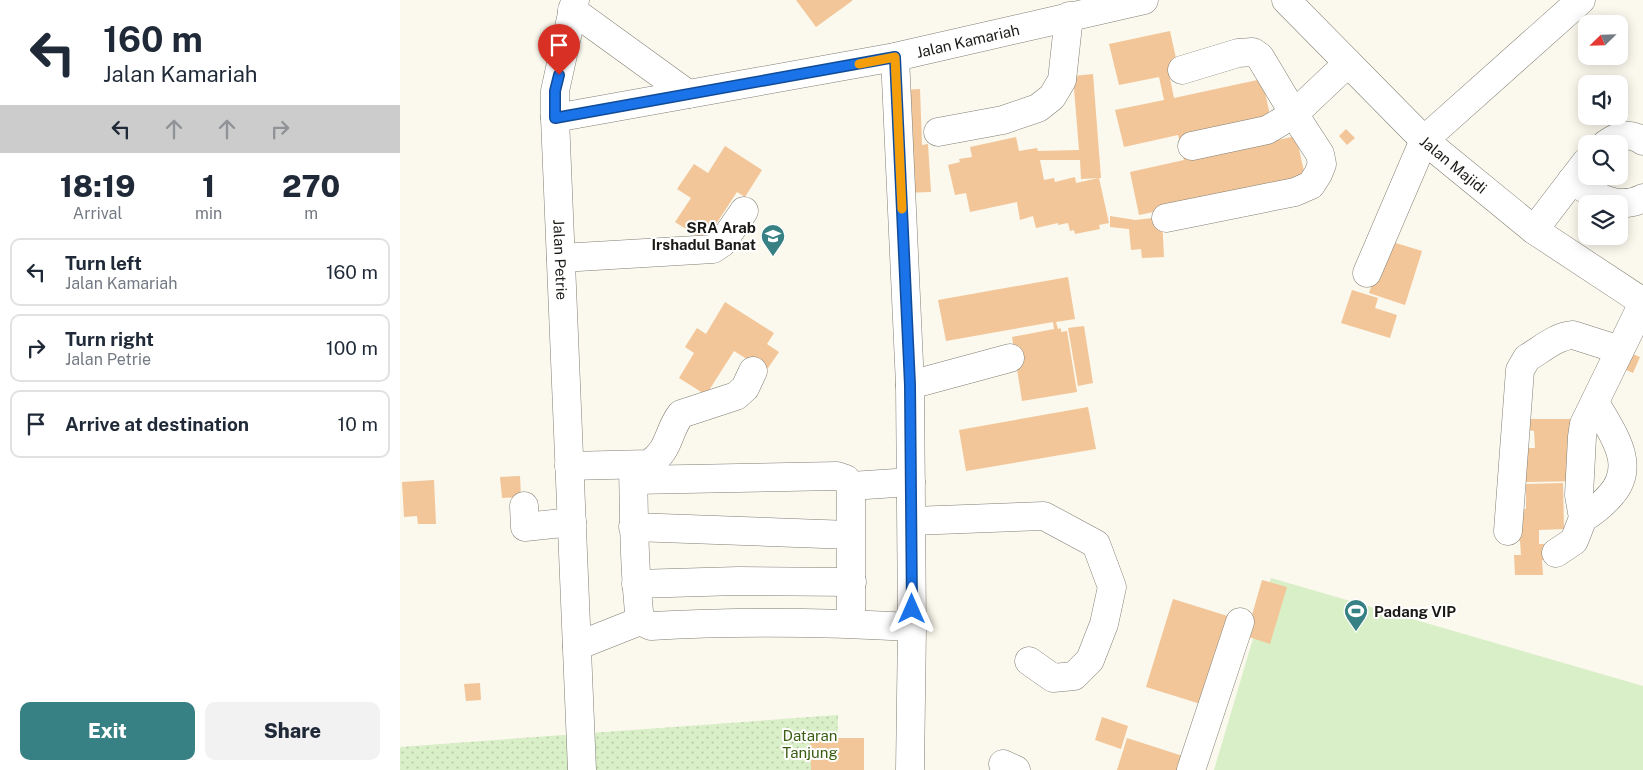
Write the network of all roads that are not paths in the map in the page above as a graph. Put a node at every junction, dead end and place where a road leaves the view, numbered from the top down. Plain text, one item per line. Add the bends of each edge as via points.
1 (1144, 0) edge
2 (1286, 0) edge
3 (1581, 0) edge
4 (574, 5) edge
5 (1069, 16) junction
6 (895, 57) junction
7 (1348, 63) junction
8 (1182, 70) dead end
9 (688, 94) junction
10 (1294, 114) junction
11 (555, 118) junction
12 (938, 132) dead end
13 (1628, 135) edge
14 (1424, 140) junction
15 (1643, 141) edge
16 (1192, 146) dead end
17 (1578, 172) edge
18 (1586, 185) edge
19 (1643, 198) edge
20 (744, 211) dead end
21 (1166, 218) dead end
22 (1534, 230) junction
23 (561, 258) junction
24 (1366, 273) dead end
25 (1643, 303) edge
26 (1620, 350) junction
27 (1010, 358) dead end
28 (753, 371) dead end
29 (910, 385) junction
30 (1595, 402) junction
31 (570, 466) junction
32 (634, 472) junction
33 (911, 482) junction
34 (851, 486) junction
35 (524, 516) dead end
36 (1583, 518) junction
37 (912, 521) junction
38 (572, 522) junction
39 (633, 527) junction
40 (1508, 531) dead end
41 (850, 535) junction
42 (1556, 554) dead end
43 (852, 582) junction
44 (636, 584) junction
45 (640, 621) junction
46 (1240, 622) dead end
47 (851, 623) junction
48 (912, 627) junction
49 (577, 646) junction
50 (1029, 661) dead end
51 (582, 770) edge
52 (910, 770) edge
53 (1192, 770) edge

1 - 5 street, Jalan Kamariah
2 - 7 street, Jalan Majidi
3 - 14 street
4 - 9 street
4 - 11 street, Jalan Petrie via 555,91
5 - 6 street, Jalan Kamariah
5 - 12 street via 1062,80 1052,97 1038,108 1003,120
6 - 9 street, Jalan Kamariah
6 - 29 street
7 - 10 street
7 - 14 street, Jalan Majidi
8 - 10 street via 1238,53 1253,52 1260,57
9 - 11 street, Jalan Kamariah
10 - 16 street via 1268,130
10 - 21 street via 1320,154 1322,164 1311,185 1296,192
11 - 23 street, Jalan Petrie
13 - 15 street
14 - 22 street, Jalan Majidi
14 - 24 street
17 - 22 street
18 - 19 street via 1590,192 1608,202 1626,204
20 - 23 street via 722,243 713,249
22 - 25 street, Jalan Majidi
23 - 31 street, Jalan Petrie
25 - 26 street
26 - 30 street
26 - 40 street via 1573,335 1561,338 1527,358 1523,364
27 - 29 street
28 - 32 street via 745,388 736,396 681,414 659,457
29 - 33 street
30 - 36 street via 1584,424 1582,437 1579,495
30 - 36 street via 1624,462 1620,482 1612,493
31 - 32 street
31 - 38 street, Jalan Petrie
32 - 34 street via 837,476 846,479
32 - 39 street
33 - 34 street
33 - 37 street
34 - 41 street
35 - 38 street
36 - 42 street via 1574,541
37 - 48 street
37 - 50 street via 1044,516 1096,544 1112,588 1104,624 1090,660 1074,676 1053,678
38 - 49 street, Jalan Petrie
39 - 41 street
39 - 44 street
41 - 43 street
43 - 44 street
43 - 47 street
44 - 45 street
45 - 47 street via 651,626
45 - 49 street
46 - 53 street
47 - 48 street
48 - 52 street
49 - 51 street, Jalan Petrie

